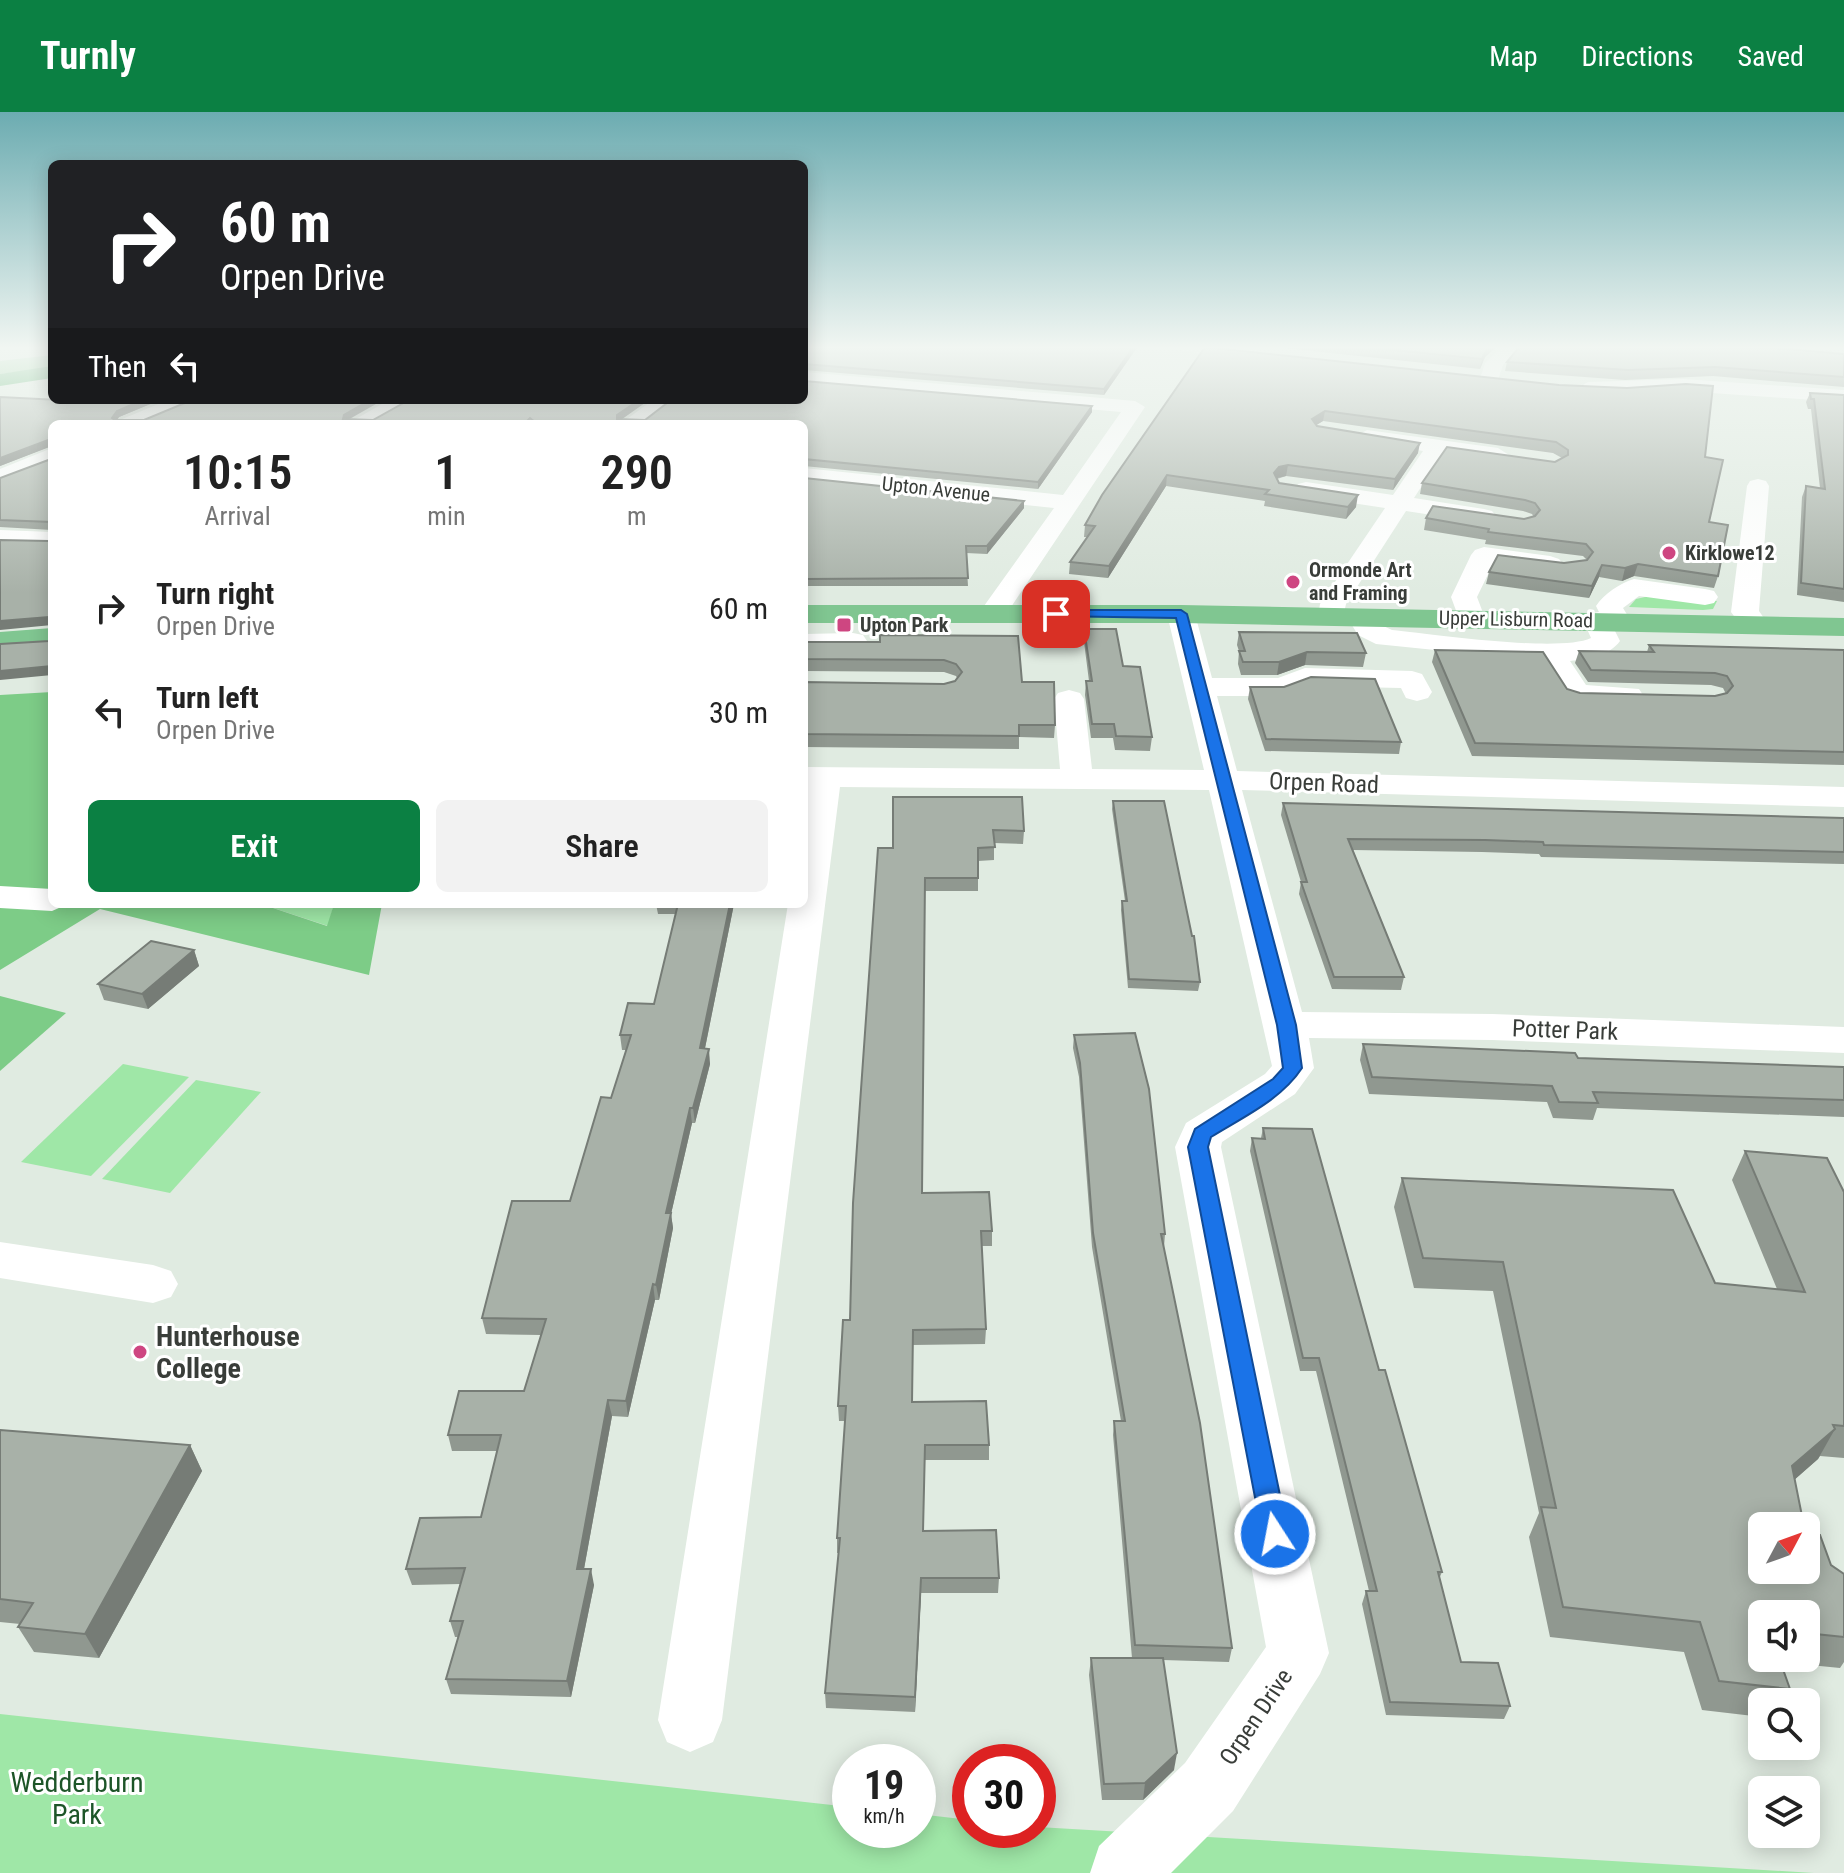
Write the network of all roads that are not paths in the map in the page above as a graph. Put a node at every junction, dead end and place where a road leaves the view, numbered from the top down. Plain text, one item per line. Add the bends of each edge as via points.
1 (1120, 428) edge
2 (1352, 434) edge
3 (1437, 446) junction
4 (48, 457) edge
5 (1524, 458) edge
6 (808, 475) edge
7 (0, 477) edge
8 (1286, 486) edge
9 (1758, 486) dead end
10 (1067, 502) junction
11 (1398, 503) junction
12 (1506, 519) edge
13 (0, 537) edge
14 (48, 539) edge
15 (1574, 564) edge
16 (1705, 597) edge
17 (993, 613) junction
18 (808, 614) edge
19 (1181, 614) junction
20 (1347, 617) junction
21 (1471, 618) junction
22 (1607, 620) junction
23 (1754, 624) junction
24 (1844, 627) edge
25 (48, 637) edge
26 (0, 641) edge
27 (853, 641) edge
28 (808, 642) edge
29 (1551, 653) junction
30 (1198, 687) junction
31 (1417, 692) dead end
32 (1651, 696) edge
33 (1069, 699) dead end
34 (814, 777) edge
35 (1077, 779) junction
36 (1222, 780) junction
37 (1844, 797) edge
38 (808, 823) edge
39 (0, 897) edge
40 (48, 900) edge
41 (797, 908) edge
42 (1287, 1025) junction
43 (1844, 1040) edge
44 (0, 1260) edge
45 (153, 1284) dead end
46 (690, 1720) dead end
47 (1124, 1871) edge

1 - 10 street
2 - 3 street
3 - 5 street
3 - 11 street
4 - 7 street
6 - 10 street, Upton Avenue
8 - 11 street
9 - 23 street via 1745,612
10 - 17 street
11 - 12 street
11 - 20 street via 1333,604
13 - 14 street
15 - 21 street via 1484,555 1464,597
16 - 22 street via 1634,587 1609,606
17 - 18 main road, Upper Lisburn Road
17 - 19 main road, Upper Lisburn Road
19 - 20 main road, Upper Lisburn Road
19 - 30 street, Orpen Drive
20 - 21 main road, Upper Lisburn Road
20 - 29 street via 1386,638
21 - 22 main road, Upper Lisburn Road
22 - 23 main road, Upper Lisburn Road
22 - 29 street via 1606,641 1600,646
23 - 24 main road, Upper Lisburn Road
25 - 26 main road
27 - 28 street
29 - 32 street via 1577,694
30 - 31 street via 1282,687 1305,677 1412,680
30 - 36 street, Orpen Drive
33 - 35 street
34 - 35 street, Orpen Road
34 - 38 street
35 - 36 street, Orpen Road
36 - 37 street, Orpen Road
36 - 42 street, Orpen Drive
39 - 40 street
41 - 46 street
42 - 43 street, Potter Park
42 - 47 street, Orpen Drive via 1293,1068 1280,1084 1202,1134 1198,1147 1298,1653 1209,1787
44 - 45 street

